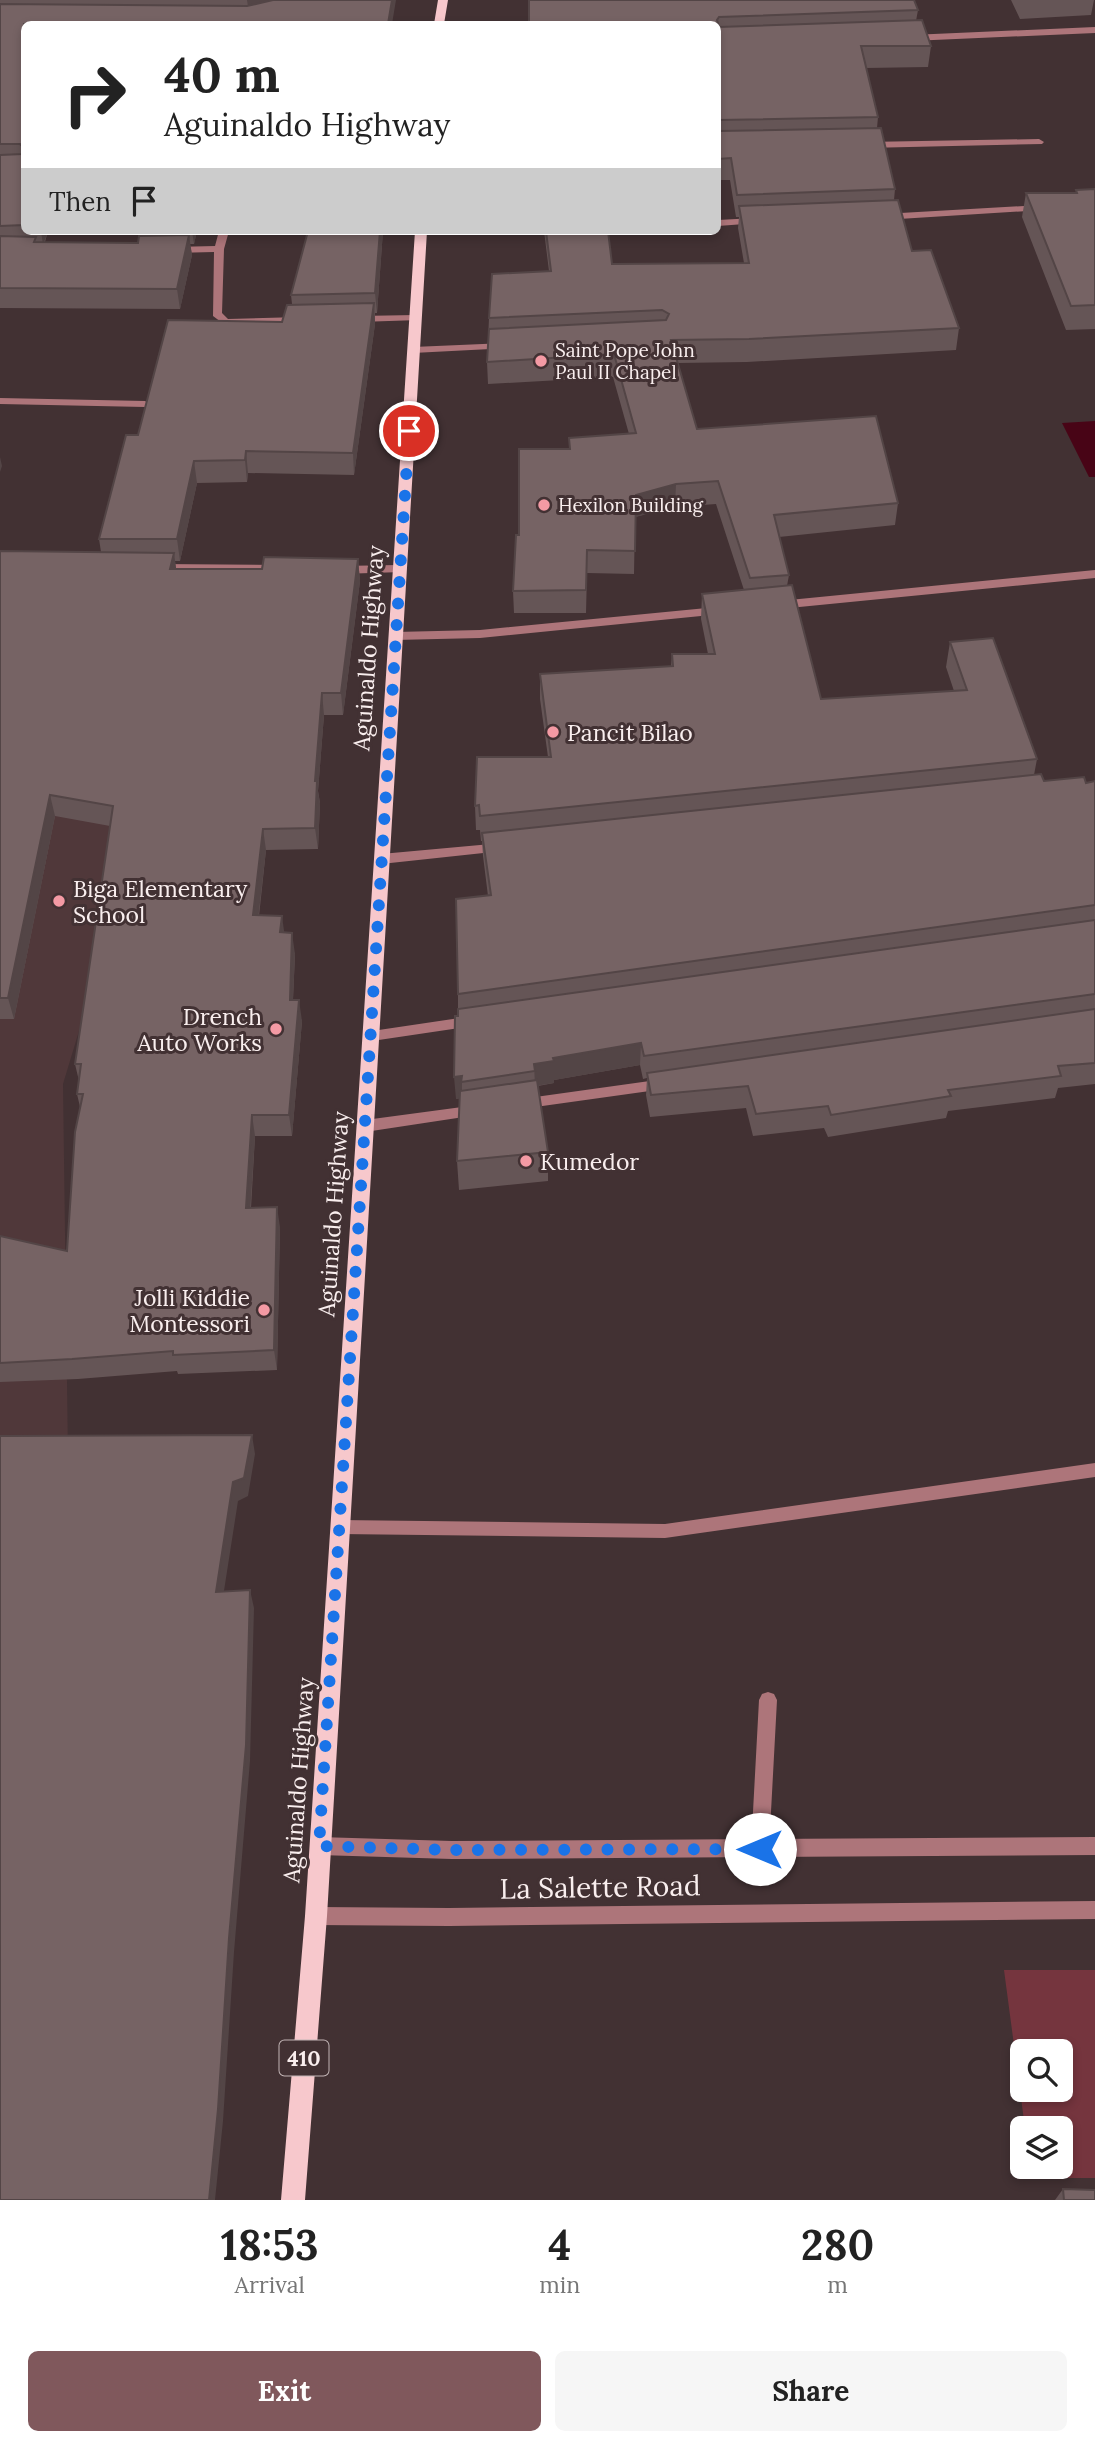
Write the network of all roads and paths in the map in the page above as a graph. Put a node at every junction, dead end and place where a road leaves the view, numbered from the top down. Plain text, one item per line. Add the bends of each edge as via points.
1 (443, 0) edge
2 (440, 21) edge
3 (1095, 30) edge
4 (902, 38) edge
5 (1039, 142) dead end
6 (857, 145) edge
7 (1054, 207) edge
8 (877, 217) edge
9 (771, 221) edge
10 (721, 223) edge
11 (223, 235) edge
12 (421, 235) edge
13 (219, 249) junction
14 (164, 250) edge
15 (415, 318) junction
16 (348, 319) edge
17 (307, 320) edge
18 (517, 346) edge
19 (413, 350) junction
20 (0, 401) edge
21 (145, 404) edge
22 (139, 568) edge
23 (293, 569) edge
24 (398, 569) junction
25 (321, 570) edge
26 (1095, 574) edge
27 (767, 606) edge
28 (726, 610) edge
29 (395, 636) junction
30 (512, 846) edge
31 (381, 859) junction
32 (491, 1019) edge
33 (372, 1036) junction
34 (682, 1081) edge
35 (365, 1126) junction
36 (1095, 1470) edge
37 (339, 1527) junction
38 (768, 1700) dead end
39 (319, 1846) junction
40 (1095, 1846) edge
41 (760, 1849) junction
42 (1095, 1910) edge
43 (316, 1916) junction
44 (293, 2200) edge

1 - 2 main road
3 - 4 street
5 - 6 street
7 - 8 street
9 - 10 street
11 - 13 street
12 - 15 main road, Aguinaldo Highway / 410
13 - 14 street
13 - 17 street via 220,319
15 - 16 street
15 - 19 main road, Aguinaldo Highway / 410
18 - 19 street
19 - 24 main road, Aguinaldo Highway / 410
20 - 21 street
22 - 23 street
24 - 25 street
24 - 29 main road, Aguinaldo Highway / 410
26 - 27 street
28 - 29 street via 480,634
29 - 31 main road, Aguinaldo Highway / 410
30 - 31 street
31 - 33 main road, Aguinaldo Highway / 410
32 - 33 street
33 - 35 main road, Aguinaldo Highway / 410
34 - 35 street
35 - 37 main road, Aguinaldo Highway / 410
36 - 37 street via 665,1531
37 - 39 main road, Aguinaldo Highway / 410
38 - 41 street
39 - 41 street, La Salette Road
39 - 43 main road, Aguinaldo Highway / 410
40 - 41 street, La Salette Road
42 - 43 street, La Salette Road
43 - 44 main road, Aguinaldo Highway / 410

